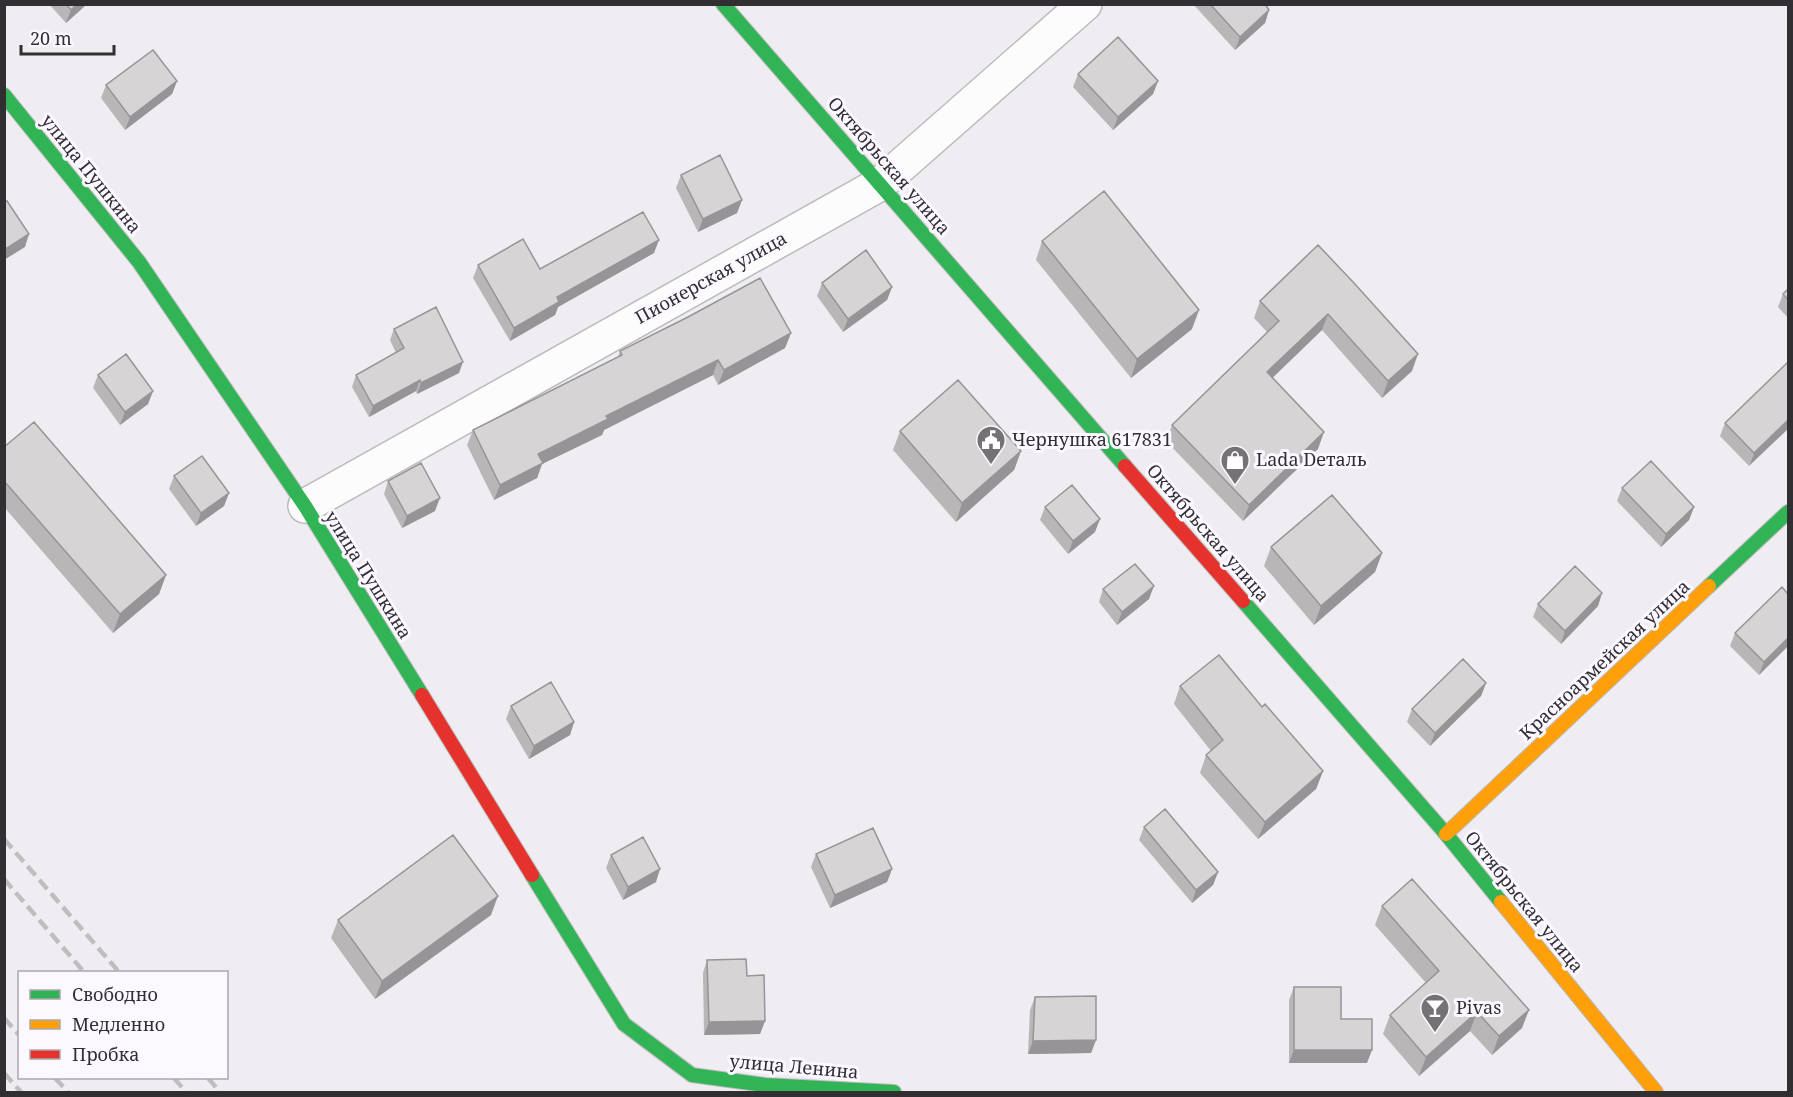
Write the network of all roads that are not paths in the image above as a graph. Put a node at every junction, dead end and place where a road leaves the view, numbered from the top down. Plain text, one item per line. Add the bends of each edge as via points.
1 (723, 4) edge
2 (1084, 4) edge
3 (4, 95) edge
4 (880, 184) junction
5 (305, 506) junction
6 (1788, 512) edge
7 (1446, 834) junction
8 (692, 1076) joint
9 (894, 1092) edge
10 (1656, 1092) edge

1 - 4 street, Октябрьская улица
2 - 4 street, Пионерская улица
3 - 5 street, улица Пушкина via 139,262
4 - 5 street, Пионерская улица
4 - 7 street, Октябрьская улица
5 - 8 street, улица Пушкина via 624,1024
6 - 7 street, Красноармейская улица
7 - 10 street, Октябрьская улица
8 - 9 street, улица Ленина

